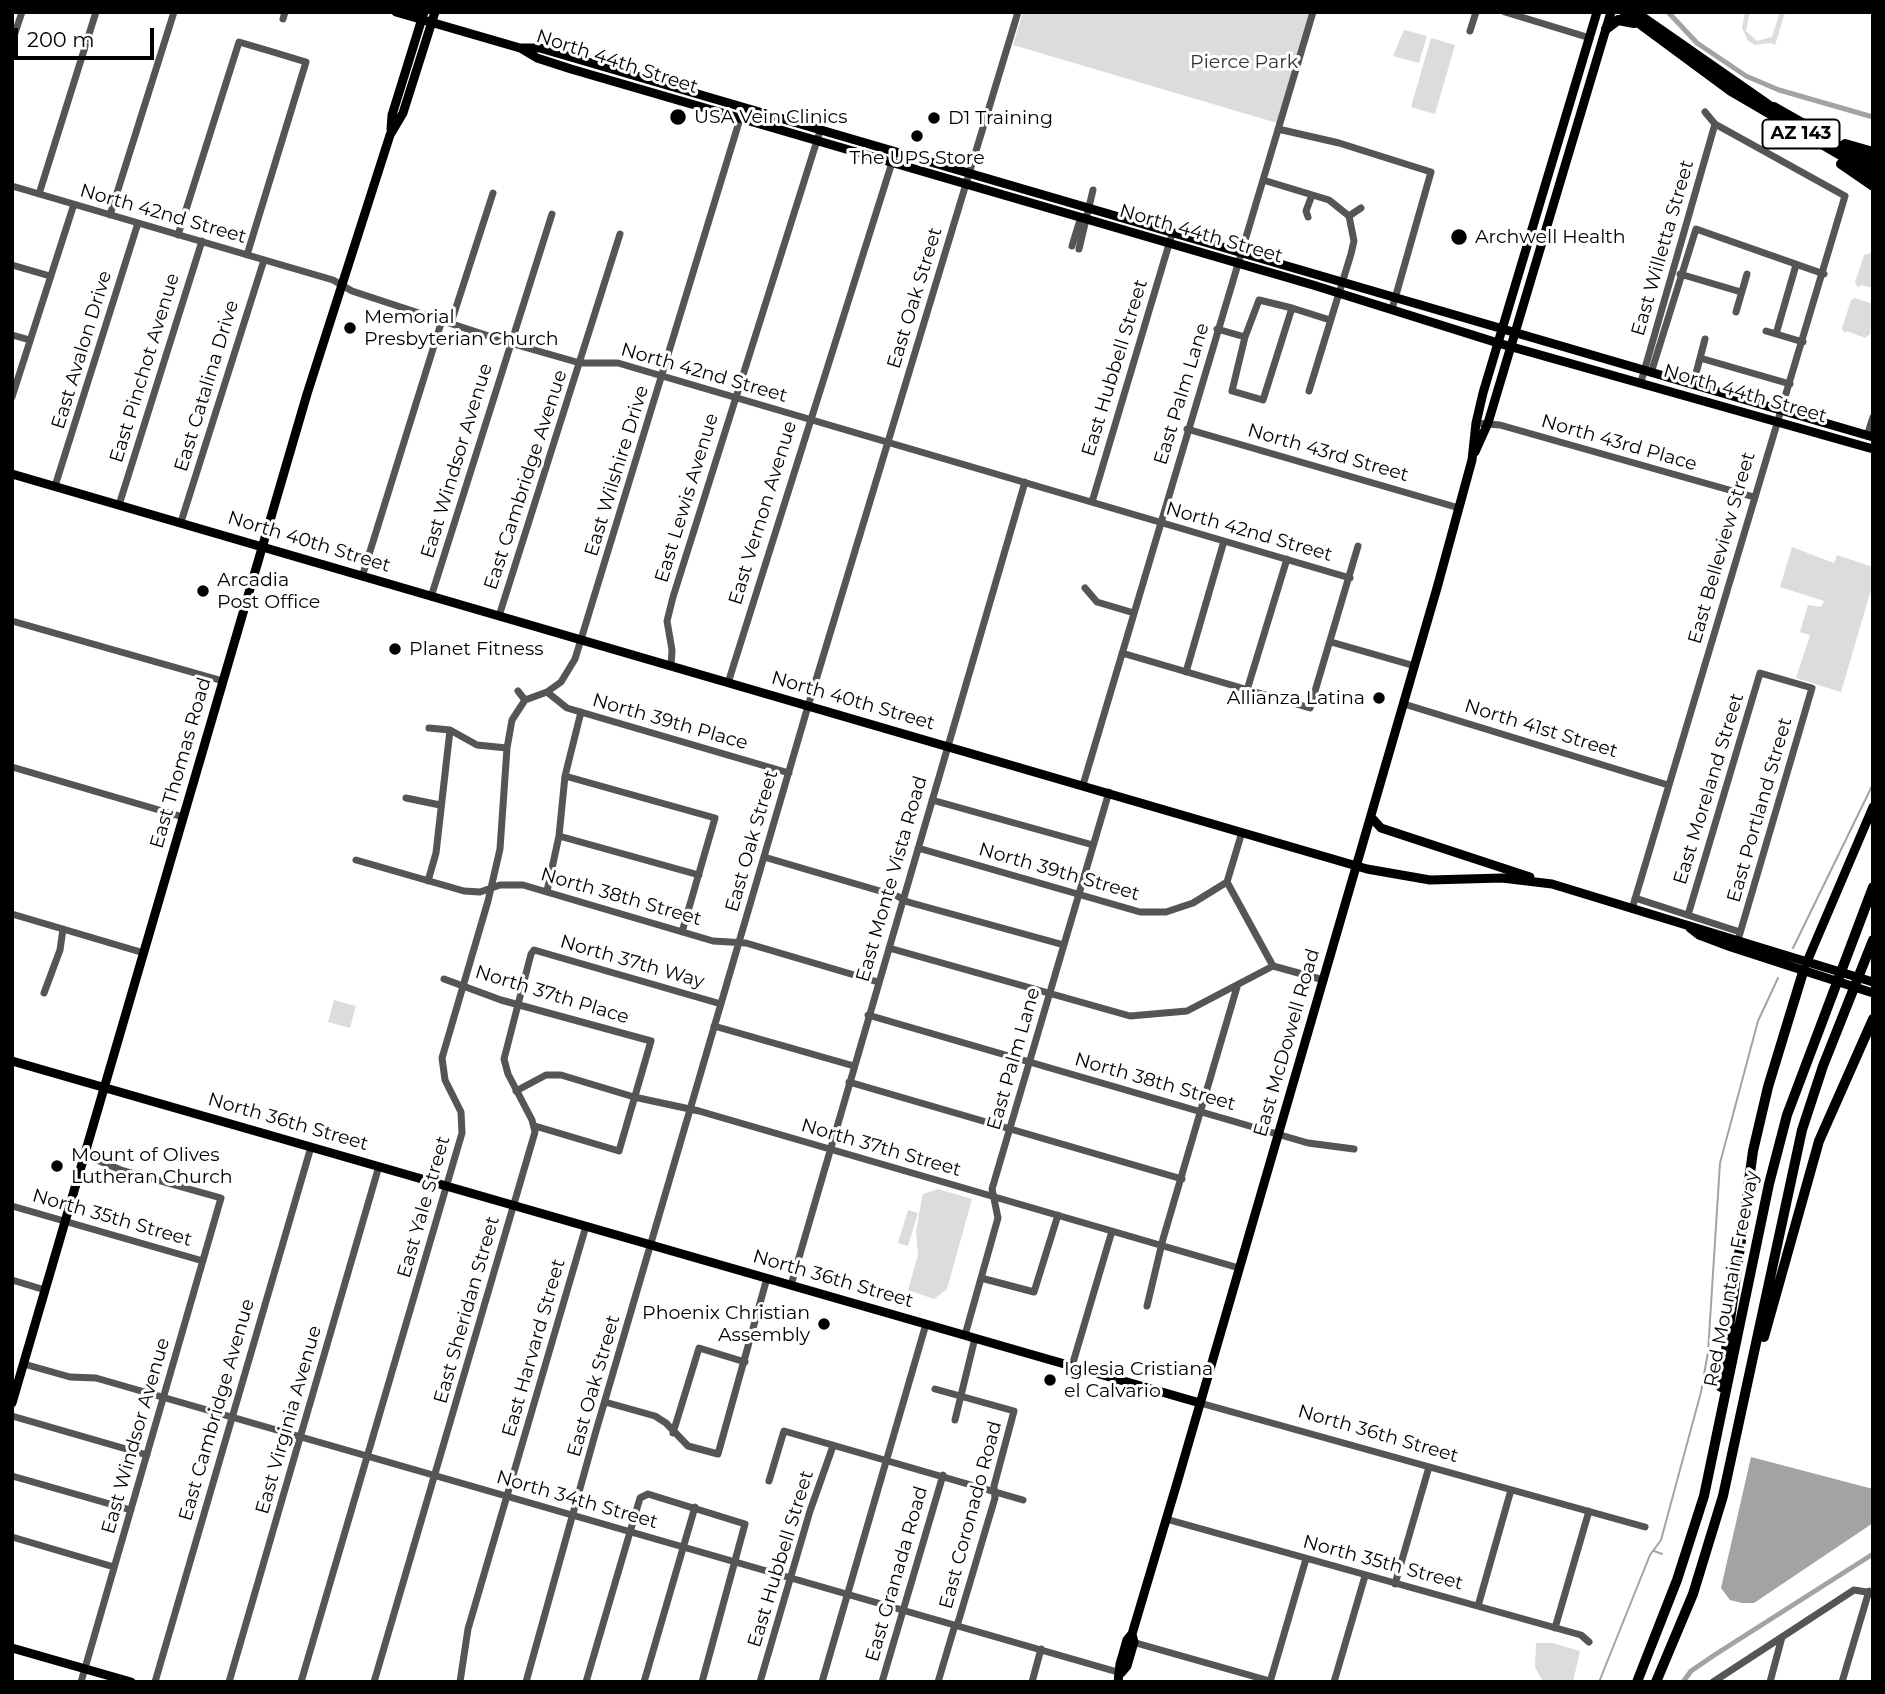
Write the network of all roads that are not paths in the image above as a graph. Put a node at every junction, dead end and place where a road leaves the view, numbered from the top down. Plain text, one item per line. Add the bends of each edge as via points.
1 (22, 12) edge
2 (96, 12) edge
3 (174, 12) edge
4 (396, 12) edge
5 (435, 12) edge
6 (1018, 12) edge
7 (1313, 12) edge
8 (1476, 12) edge
9 (1505, 12) edge
10 (1597, 12) edge
11 (1611, 12) edge
12 (1624, 12) edge
13 (1635, 12) edge
14 (1645, 12) edge
15 (1516, 14) edge
16 (426, 18) edge
17 (1642, 27) junction
18 (1606, 29) junction
19 (1471, 30) dead end
20 (1590, 38) junction
21 (12, 42) edge
22 (1678, 42) junction
23 (1593, 71) junction
24 (1580, 74) junction
25 (1731, 91) junction
26 (1762, 100) junction
27 (1704, 112) dead end
28 (742, 114) junction
29 (1579, 121) junction
30 (1715, 124) junction
31 (1565, 125) junction
32 (1278, 129) junction
33 (818, 136) junction
34 (1873, 152) edge
35 (893, 158) junction
36 (1873, 163) edge
37 (1873, 174) edge
38 (968, 179) junction
39 (1264, 180) junction
40 (12, 186) edge
41 (1873, 186) edge
42 (1093, 190) dead end
43 (493, 193) dead end
44 (39, 194) junction
45 (1312, 194) junction
46 (1544, 196) junction
47 (1556, 199) junction
48 (74, 204) junction
49 (1361, 208) dead end
50 (1539, 210) junction
51 (1551, 212) junction
52 (1086, 213) junction
53 (552, 214) dead end
54 (110, 215) junction
55 (1349, 216) junction
56 (1308, 217) dead end
57 (138, 223) junction
58 (178, 234) junction
59 (620, 234) dead end
60 (1171, 238) junction
61 (202, 241) junction
62 (1075, 247) dead end
63 (247, 255) junction
64 (1239, 258) junction
65 (264, 260) junction
66 (12, 265) edge
67 (1796, 265) junction
68 (1680, 274) junction
69 (1747, 274) dead end
70 (1824, 274) junction
71 (50, 276) junction
72 (342, 285) junction
73 (1341, 288) junction
74 (1741, 292) junction
75 (1395, 298) junction
76 (1292, 308) junction
77 (1392, 309) junction
78 (1736, 312) dead end
79 (442, 320) junction
80 (1330, 320) junction
81 (451, 323) junction
82 (1217, 329) junction
83 (1501, 331) junction
84 (1766, 331) dead end
85 (1776, 334) junction
86 (12, 335) edge
87 (1513, 335) junction
88 (1245, 337) junction
89 (1705, 339) dead end
90 (30, 340) junction
91 (1803, 342) junction
92 (510, 343) junction
93 (1498, 343) junction
94 (1510, 346) junction
95 (1700, 358) junction
96 (580, 363) junction
97 (1647, 372) junction
98 (663, 376) junction
99 (1641, 382) junction
100 (1790, 384) junction
101 (1693, 385) junction
102 (1309, 391) dead end
103 (12, 397) edge
104 (735, 398) junction
105 (1779, 416) junction
106 (1873, 417) edge
107 (808, 419) junction
108 (1476, 423) junction
109 (1488, 423) junction
110 (1188, 429) junction
111 (1817, 433) junction
112 (1870, 437) edge
113 (889, 442) junction
114 (1873, 448) edge
115 (1472, 460) junction
116 (12, 474) edge
117 (1025, 482) junction
118 (55, 486) junction
119 (1754, 497) junction
120 (1092, 502) junction
121 (119, 505) junction
122 (1459, 508) junction
123 (1161, 522) junction
124 (181, 523) junction
125 (1224, 541) junction
126 (1358, 546) dead end
127 (262, 547) junction
128 (1287, 559) junction
129 (362, 577) junction
130 (1350, 578) junction
131 (1086, 588) dead end
132 (432, 597) junction
133 (1134, 613) junction
134 (499, 616) junction
135 (12, 621) edge
136 (581, 640) junction
137 (1331, 642) junction
138 (1122, 653) junction
139 (671, 666) junction
140 (1415, 666) junction
141 (1186, 671) junction
142 (1760, 673) joint
143 (223, 681) junction
144 (727, 683) junction
145 (1247, 690) junction
146 (518, 691) dead end
147 (547, 692) junction
148 (525, 700) junction
149 (1404, 704) junction
150 (809, 706) junction
151 (581, 712) junction
152 (429, 728) dead end
153 (450, 730) junction
154 (947, 746) junction
155 (507, 748) junction
156 (12, 767) edge
157 (789, 773) junction
158 (565, 776) junction
159 (1083, 785) junction
160 (1668, 785) junction
161 (1109, 792) junction
162 (406, 798) dead end
163 (932, 800) junction
164 (440, 805) junction
165 (1873, 807) edge
166 (183, 817) junction
167 (1371, 817) junction
168 (1242, 832) junction
169 (559, 836) junction
170 (1093, 845) junction
171 (918, 848) junction
172 (764, 857) junction
173 (356, 860) dead end
174 (1357, 866) junction
175 (699, 874) junction
176 (428, 881) junction
177 (1227, 882) junction
178 (1552, 884) junction
179 (1873, 887) edge
180 (491, 889) junction
181 (547, 891) junction
182 (1079, 895) junction
183 (1635, 898) junction
184 (903, 899) junction
185 (1632, 909) junction
186 (12, 914) edge
187 (1688, 915) junction
188 (1690, 928) junction
189 (63, 929) junction
190 (682, 932) junction
191 (1739, 936) junction
192 (1873, 940) edge
193 (739, 943) junction
194 (1064, 945) junction
195 (888, 948) junction
196 (144, 953) junction
197 (1273, 966) junction
198 (1805, 967) junction
199 (444, 979) dead end
200 (1324, 980) junction
201 (878, 982) junction
202 (1873, 982) edge
203 (464, 984) junction
204 (1238, 986) junction
205 (44, 993) dead end
206 (1873, 993) edge
207 (1049, 995) junction
208 (517, 1004) junction
209 (721, 1004) junction
210 (868, 1015) junction
211 (1873, 1019) edge
212 (715, 1026) junction
213 (12, 1061) edge
214 (1030, 1062) junction
215 (854, 1066) junction
216 (849, 1082) junction
217 (104, 1087) junction
218 (516, 1091) junction
219 (634, 1097) junction
220 (690, 1109) junction
221 (1201, 1112) junction
222 (535, 1126) junction
223 (1010, 1129) junction
224 (1278, 1134) junction
225 (311, 1147) junction
226 (830, 1149) junction
227 (1354, 1149) dead end
228 (85, 1155) junction
229 (379, 1166) junction
230 (1182, 1179) junction
231 (446, 1186) junction
232 (991, 1196) junction
233 (514, 1205) junction
234 (12, 1206) edge
235 (1058, 1215) junction
236 (65, 1222) junction
237 (586, 1226) junction
238 (1111, 1231) junction
239 (651, 1245) junction
240 (1163, 1246) junction
241 (203, 1261) junction
242 (1239, 1268) junction
243 (766, 1278) junction
244 (981, 1278) junction
245 (12, 1280) edge
246 (791, 1285) junction
247 (45, 1290) junction
248 (1147, 1306) dead end
249 (926, 1324) junction
250 (965, 1335) junction
251 (975, 1338) junction
252 (745, 1362) junction
253 (24, 1364) junction
254 (1073, 1366) junction
255 (1749, 1379) junction
256 (935, 1389) dead end
257 (960, 1396) junction
258 (163, 1398) junction
259 (605, 1402) junction
260 (12, 1403) edge
261 (1200, 1403) junction
262 (12, 1416) edge
263 (232, 1417) junction
264 (955, 1420) dead end
265 (673, 1433) junction
266 (300, 1437) junction
267 (833, 1446) junction
268 (146, 1455) junction
269 (367, 1456) junction
270 (886, 1460) junction
271 (1712, 1462) junction
272 (1429, 1467) junction
273 (943, 1475) junction
274 (12, 1476) edge
275 (435, 1476) junction
276 (769, 1481) dead end
277 (1511, 1490) junction
278 (995, 1492) junction
279 (507, 1496) junction
280 (1023, 1500) dead end
281 (695, 1507) junction
282 (131, 1510) junction
283 (1589, 1511) junction
284 (574, 1516) junction
285 (1166, 1520) junction
286 (1645, 1527) dead end
287 (630, 1532) junction
288 (12, 1537) edge
289 (684, 1547) junction
290 (1306, 1559) junction
291 (736, 1562) junction
292 (114, 1567) junction
293 (1365, 1576) junction
294 (790, 1578) junction
295 (1395, 1584) junction
296 (1871, 1592) edge
297 (848, 1594) junction
298 (1478, 1606) junction
299 (903, 1610) junction
300 (956, 1625) junction
301 (1555, 1628) junction
302 (1782, 1637) junction
303 (1131, 1639) junction
304 (1589, 1642) dead end
305 (12, 1648) edge
306 (1041, 1650) junction
307 (85, 1668) junction
308 (1119, 1678) edge
309 (941, 1681) edge
310 (1270, 1681) edge
311 (80, 1682) edge
312 (131, 1682) edge
313 (155, 1682) edge
314 (229, 1682) edge
315 (302, 1682) edge
316 (374, 1682) edge
317 (460, 1682) edge
318 (526, 1682) edge
319 (586, 1682) edge
320 (644, 1682) edge
321 (702, 1682) edge
322 (760, 1682) edge
323 (822, 1682) edge
324 (882, 1682) edge
325 (1032, 1682) edge
326 (1334, 1682) edge
327 (1635, 1682) edge
328 (1659, 1682) edge
329 (1713, 1682) edge
330 (1770, 1682) edge
331 (1842, 1682) edge

1 - 21 street
2 - 44 street
3 - 54 street
4 - 16 main road, North 44th Street
5 - 16 main road, East Thomas Road
6 - 38 street, East Oak Street
7 - 32 street, East Palm Lane
8 - 19 street
9 - 15 street
10 - 20 main road, East McDowell Road
11 - 18 main road, East McDowell Road
12 - 17 highway, AZ 143
13 - 22 highway, AZ 143
14 - 22 highway
15 - 20 street
16 - 28 main road, North 44th Street via 520,48 537,58
16 - 72 main road, East Thomas Road via 403,113 390,135
17 - 18 highway via 1620,20
17 - 25 highway, AZ 143
18 - 23 main road, East McDowell Road
20 - 23 main road via 1596,48
20 - 24 main road, East McDowell Road
22 - 26 highway, AZ 143
23 - 24 main road
23 - 29 main road, East McDowell Road
24 - 31 main road, East McDowell Road
25 - 37 highway, AZ 143
25 - 41 highway
26 - 34 highway via 1831,138
26 - 36 highway, AZ 143
27 - 30 street
28 - 33 main road, North 44th Street
28 - 98 street, East Wilshire Drive
29 - 31 main road
29 - 47 main road, East McDowell Road
30 - 70 street, East Belleview Street via 1845,196
30 - 97 street, East Willetta Street
31 - 46 main road, East McDowell Road
32 - 39 street, East Palm Lane
32 - 75 street via 1431,172
33 - 35 main road, North 44th Street
33 - 104 street, East Lewis Avenue
35 - 38 main road, North 44th Street
35 - 107 street, East Vernon Avenue
38 - 52 main road, North 44th Street
38 - 113 street, East Oak Street
39 - 45 street
39 - 64 street, East Palm Lane
40 - 44 street, North 42nd Street
42 - 52 street
43 - 81 street
44 - 48 street, North 42nd Street
45 - 55 street via 1336,203
45 - 56 street
46 - 47 main road
46 - 50 main road, East McDowell Road
47 - 51 main road, East McDowell Road
48 - 54 street, North 42nd Street
48 - 71 street
49 - 55 street
50 - 51 main road
50 - 83 main road, East McDowell Road
51 - 87 main road, East McDowell Road
52 - 60 main road, North 44th Street
52 - 62 street via 1086,225
53 - 92 street, East Windsor Avenue
54 - 57 street, North 42nd Street
55 - 73 street via 1354,241
57 - 58 street, North 42nd Street
57 - 118 street, East Avalon Drive
58 - 61 street, North 42nd Street
58 - 63 street via 239,42 306,62
59 - 96 street, East Cambridge Avenue
60 - 64 main road, North 44th Street
60 - 120 street, East Hubbell Street
61 - 63 street, North 42nd Street
61 - 121 street, East Pinchot Avenue
63 - 65 street, North 42nd Street
64 - 73 main road, North 44th Street
64 - 82 street, East Palm Lane
65 - 72 street, North 42nd Street
65 - 124 street, East Catalina Drive
66 - 71 street
67 - 68 street via 1696,229
67 - 70 street
67 - 85 street
68 - 74 street
68 - 97 street
69 - 74 street
70 - 91 street, East Belleview Street
71 - 90 street
72 - 79 street, North 42nd Street
72 - 127 main road, East Thomas Road
73 - 75 main road, North 44th Street
73 - 77 main road, North 44th Street
73 - 80 street
74 - 78 street
75 - 77 street
75 - 83 main road, North 44th Street
76 - 80 street
76 - 88 street via 1259,300
76 - 88 street via 1263,400 1232,391
77 - 93 main road, North 44th Street
79 - 81 street, North 42nd Street
79 - 129 street
80 - 102 street
81 - 92 street, North 42nd Street
82 - 88 street
82 - 110 street, East Palm Lane
83 - 87 main road, North 44th Street
83 - 93 main road, East McDowell Road
84 - 85 street
85 - 91 street
86 - 90 street
87 - 94 main road, East McDowell Road
87 - 97 main road, North 44th Street
89 - 95 street
90 - 103 street
91 - 100 street, East Belleview Street
92 - 96 street, North 42nd Street
92 - 132 street, East Windsor Avenue
93 - 94 main road, North 44th Street
93 - 108 main road, East McDowell Road
94 - 99 main road, North 44th Street
94 - 109 main road, East McDowell Road
95 - 100 street
95 - 101 street
96 - 98 street, North 42nd Street via 607,361
96 - 134 street, East Cambridge Avenue
97 - 99 street, East Willetta Street
97 - 101 main road, North 44th Street
98 - 104 street, North 42nd Street
98 - 136 street, East Wilshire Drive
99 - 105 main road, North 44th Street
100 - 105 street, East Belleview Street
101 - 105 main road, North 44th Street
104 - 107 street, North 42nd Street
104 - 139 street, East Lewis Avenue via 667,621
105 - 111 main road, North 44th Street
105 - 112 main road, North 44th Street
105 - 119 street, East Belleview Street
106 - 112 street
107 - 113 street, North 42nd Street
107 - 144 street, East Vernon Avenue
108 - 109 street, North 43rd Place
108 - 115 main road, East McDowell Road
109 - 115 main road, East McDowell Road
109 - 119 street, North 43rd Place
110 - 122 street, North 43rd Street
110 - 123 street, East Palm Lane
111 - 112 main road via 1858,440
111 - 114 main road, North 44th Street
112 - 114 main road
113 - 117 street, North 42nd Street
113 - 150 street, East Oak Street
115 - 122 main road, East McDowell Road
116 - 118 main road, North 40th Street
117 - 120 street, North 42nd Street
117 - 154 street, East Monte Vista Road
118 - 121 main road, North 40th Street
119 - 160 street, East Belleview Street
120 - 123 street, North 42nd Street
121 - 124 main road, North 40th Street
122 - 140 main road, East McDowell Road
123 - 125 street, North 42nd Street
123 - 133 street, East Palm Lane
124 - 127 main road, North 40th Street
125 - 128 street, North 42nd Street
125 - 141 street
126 - 130 street
127 - 129 main road, North 40th Street
127 - 143 main road, East Thomas Road
128 - 130 street, North 42nd Street
128 - 145 street
129 - 132 main road, North 40th Street
130 - 137 street
131 - 133 street via 1097,602
132 - 134 main road, North 40th Street
133 - 138 street, East Palm Lane
134 - 136 main road, North 40th Street
135 - 143 street
136 - 139 main road, North 40th Street
136 - 147 street via 568,674
137 - 140 street
137 - 145 street via 1310,708
138 - 141 street
138 - 159 street, East Palm Lane
139 - 144 main road, North 40th Street
140 - 149 main road, East McDowell Road
141 - 145 street
142 - 187 street, East Moreland Street
142 - 191 street, East Portland Street via 1812,688
143 - 166 main road, East Thomas Road
144 - 150 main road, North 40th Street
146 - 148 street
147 - 148 street
147 - 151 street, North 39th Place via 561,705
148 - 155 street, East Yale Street via 512,720
149 - 160 street, North 41st Street
149 - 167 main road, East McDowell Road
150 - 154 main road, North 40th Street
150 - 157 street, East Oak Street
151 - 157 street, North 39th Place
151 - 158 street
152 - 153 street
153 - 155 street via 477,745
153 - 164 street
154 - 159 main road, North 40th Street
154 - 163 street, East Monte Vista Road
155 - 180 street, East Yale Street via 500,849
156 - 166 street
157 - 172 street, East Oak Street
158 - 169 street
158 - 175 street via 715,818
159 - 161 main road, North 40th Street
160 - 183 street, East Belleview Street
161 - 168 main road, North 40th Street
161 - 170 street, East Palm Lane
162 - 164 street
163 - 170 street
163 - 171 street, East Monte Vista Road
164 - 176 street via 436,853
165 - 198 main road
166 - 196 main road, East Thomas Road
167 - 174 main road, East McDowell Road
167 - 178 main road via 1381,828
168 - 174 main road, North 40th Street
168 - 177 street
169 - 175 street
169 - 181 street
170 - 182 street, East Palm Lane
171 - 182 street, North 39th Street
171 - 184 street, East Monte Vista Road
172 - 184 street
172 - 193 street, East Oak Street
173 - 176 street, North 38th Street
174 - 178 main road, North 40th Street via 1430,880 1502,878
174 - 200 main road, East McDowell Road
175 - 190 street
176 - 180 street, North 38th Street via 473,892
177 - 182 street, North 39th Street via 1193,903 1153,913
177 - 197 street
178 - 185 main road, North 40th Street
179 - 271 highway, Red Mountain Freeway via 1798,1081 1777,1150
180 - 181 street, North 38th Street via 516,884
180 - 203 street, East Yale Street
181 - 190 street, North 38th Street
182 - 194 street, East Palm Lane
183 - 185 street, East Belleview Street
183 - 187 street
184 - 194 street
184 - 195 street, East Monte Vista Road
185 - 188 main road, North 40th Street
186 - 189 street
187 - 191 street
188 - 191 main road, North 40th Street
188 - 198 main road, North 40th Street via 1699,936
189 - 196 street
189 - 205 street
190 - 193 street, North 38th Street
191 - 198 main road, North 40th Street
192 - 255 highway, Red Mountain Freeway via 1818,1082 1796,1155
193 - 201 street, North 38th Street
193 - 209 street, East Oak Street
194 - 207 street, East Palm Lane
195 - 201 street, East Monte Vista Road
195 - 207 street
196 - 217 main road, East Thomas Road
197 - 200 street
197 - 204 street
198 - 202 main road, North 40th Street
198 - 206 main road, North 40th Street
198 - 271 highway via 1763,1105 1752,1158
199 - 203 street, North 37th Place
200 - 224 main road, East McDowell Road
201 - 210 street, East Monte Vista Road
203 - 208 street, North 37th Place
203 - 231 street, East Yale Street via 442,1058 442,1073 463,1126
204 - 207 street via 1186,1012 1150,1017 1123,1016
204 - 221 street
207 - 214 street, East Palm Lane
208 - 209 street, North 37th Way via 534,950
208 - 218 street via 505,1059
208 - 219 street, North 37th Place via 651,1041
209 - 212 street, East Oak Street
210 - 214 street, North 38th Street
210 - 215 street, East Monte Vista Road
211 - 255 highway via 1817,1148
212 - 215 street
212 - 220 street, East Oak Street
213 - 217 main road, North 36th Street
214 - 221 street, North 38th Street
214 - 223 street, East Palm Lane
215 - 216 street, East Monte Vista Road
216 - 223 street
216 - 226 street, East Monte Vista Road
217 - 225 main road, North 36th Street
217 - 228 main road, East Thomas Road
218 - 219 street, North 37th Street via 554,1074
218 - 222 street
219 - 220 street, North 37th Street
219 - 222 street via 619,1151
220 - 226 street, North 37th Street
220 - 239 street, East Oak Street
221 - 224 street, North 38th Street
221 - 230 street
222 - 233 street, East Sheridan Street
223 - 230 street
223 - 232 street, East Palm Lane
224 - 227 street, North 38th Street via 1319,1146
224 - 242 main road, East McDowell Road
225 - 229 main road, North 36th Street
225 - 263 street, East Cambridge Avenue
226 - 232 street, North 37th Street
226 - 246 street, East Monte Vista Road
228 - 236 main road, East Thomas Road
228 - 241 street, East Windsor Avenue via 221,1198
229 - 231 main road, North 36th Street
229 - 266 street, East Virginia Avenue
230 - 240 street
231 - 233 main road, North 36th Street
231 - 269 street, East Yale Street
232 - 235 street, North 37th Street
232 - 244 street, East Palm Lane via 998,1218
233 - 237 main road, North 36th Street
233 - 275 street, East Sheridan Street
234 - 236 street, North 35th Street
235 - 238 street, North 37th Street
235 - 244 street via 1034,1292
236 - 241 street, North 35th Street
236 - 247 main road, East Thomas Road
237 - 239 main road, North 36th Street
237 - 279 street, East Harvard Street
238 - 240 street, North 37th Street
238 - 254 street
239 - 243 main road, North 36th Street
239 - 259 street, East Oak Street
240 - 242 street, North 37th Street
240 - 248 street
241 - 258 street, East Windsor Avenue
242 - 261 main road, East McDowell Road
243 - 246 main road, North 36th Street
243 - 252 street
244 - 250 street, East Palm Lane
245 - 247 street
246 - 249 main road, North 36th Street
247 - 253 main road, East Thomas Road
249 - 250 main road, North 36th Street
249 - 270 street
250 - 251 main road, North 36th Street
251 - 254 main road, North 36th Street
251 - 257 street
252 - 265 street via 699,1348
252 - 265 street via 718,1454 688,1446
253 - 258 street, North 34th Street via 69,1377 92,1377
253 - 260 main road, East Thomas Road
254 - 261 main road, North 36th Street
255 - 328 highway, Red Mountain Freeway via 1714,1529
256 - 257 street
257 - 264 street
257 - 278 street, East Coronado Road via 1014,1411
258 - 263 street, North 34th Street
258 - 268 street, East Windsor Avenue
259 - 265 street via 655,1416
259 - 284 street, East Oak Street
261 - 272 street, North 36th Street
261 - 285 main road, East McDowell Road
262 - 268 street
263 - 266 street, North 34th Street
263 - 313 street, East Cambridge Avenue
266 - 269 street, North 34th Street
266 - 314 street, East Virginia Avenue
267 - 270 street
267 - 276 street via 783,1431
267 - 294 street, East Hubbell Street
268 - 282 street, East Windsor Avenue
269 - 275 street, North 34th Street
269 - 315 street, East Yale Street
270 - 273 street
270 - 297 street
271 - 327 highway, Red Mountain Freeway via 1683,1564
272 - 277 street, North 36th Street
272 - 295 street
273 - 278 street
273 - 299 street, East Granada Road
274 - 282 street
275 - 279 street, North 34th Street
275 - 316 street, East Sheridan Street
277 - 283 street, North 36th Street
277 - 298 street
278 - 280 street
278 - 300 street, East Coronado Road
279 - 284 street, North 34th Street
279 - 317 street, East Harvard Street via 468,1629
281 - 287 street via 643,1495
281 - 289 street
281 - 291 street via 745,1524
282 - 292 street, East Windsor Avenue
283 - 286 street, North 36th Street
283 - 301 street
284 - 287 street, North 34th Street
284 - 318 street, East Oak Street
285 - 290 street, North 35th Street
285 - 303 main road, East McDowell Road
287 - 289 street, North 34th Street
287 - 319 street
288 - 292 street
289 - 291 street, North 34th Street
289 - 320 street
290 - 293 street, North 35th Street
290 - 310 street
291 - 294 street, North 34th Street
291 - 321 street
292 - 307 street, East Windsor Avenue
293 - 295 street, North 35th Street
293 - 326 street
294 - 297 street, North 34th Street
294 - 322 street, East Hubbell Street
295 - 298 street, North 35th Street
296 - 302 street via 1857,1589
296 - 331 street
297 - 299 street, North 34th Street
297 - 323 street
298 - 301 street, North 35th Street
299 - 300 street, North 34th Street
299 - 324 street, East Granada Road
300 - 306 street, North 34th Street
300 - 309 street, East Coronado Road
301 - 304 street, North 35th Street
302 - 329 street
302 - 330 street
303 - 308 main road, East McDowell Road via 1127,1666
303 - 310 street
305 - 307 main road
306 - 308 street, North 34th Street
306 - 325 street
307 - 311 street, East Windsor Avenue
307 - 312 main road

